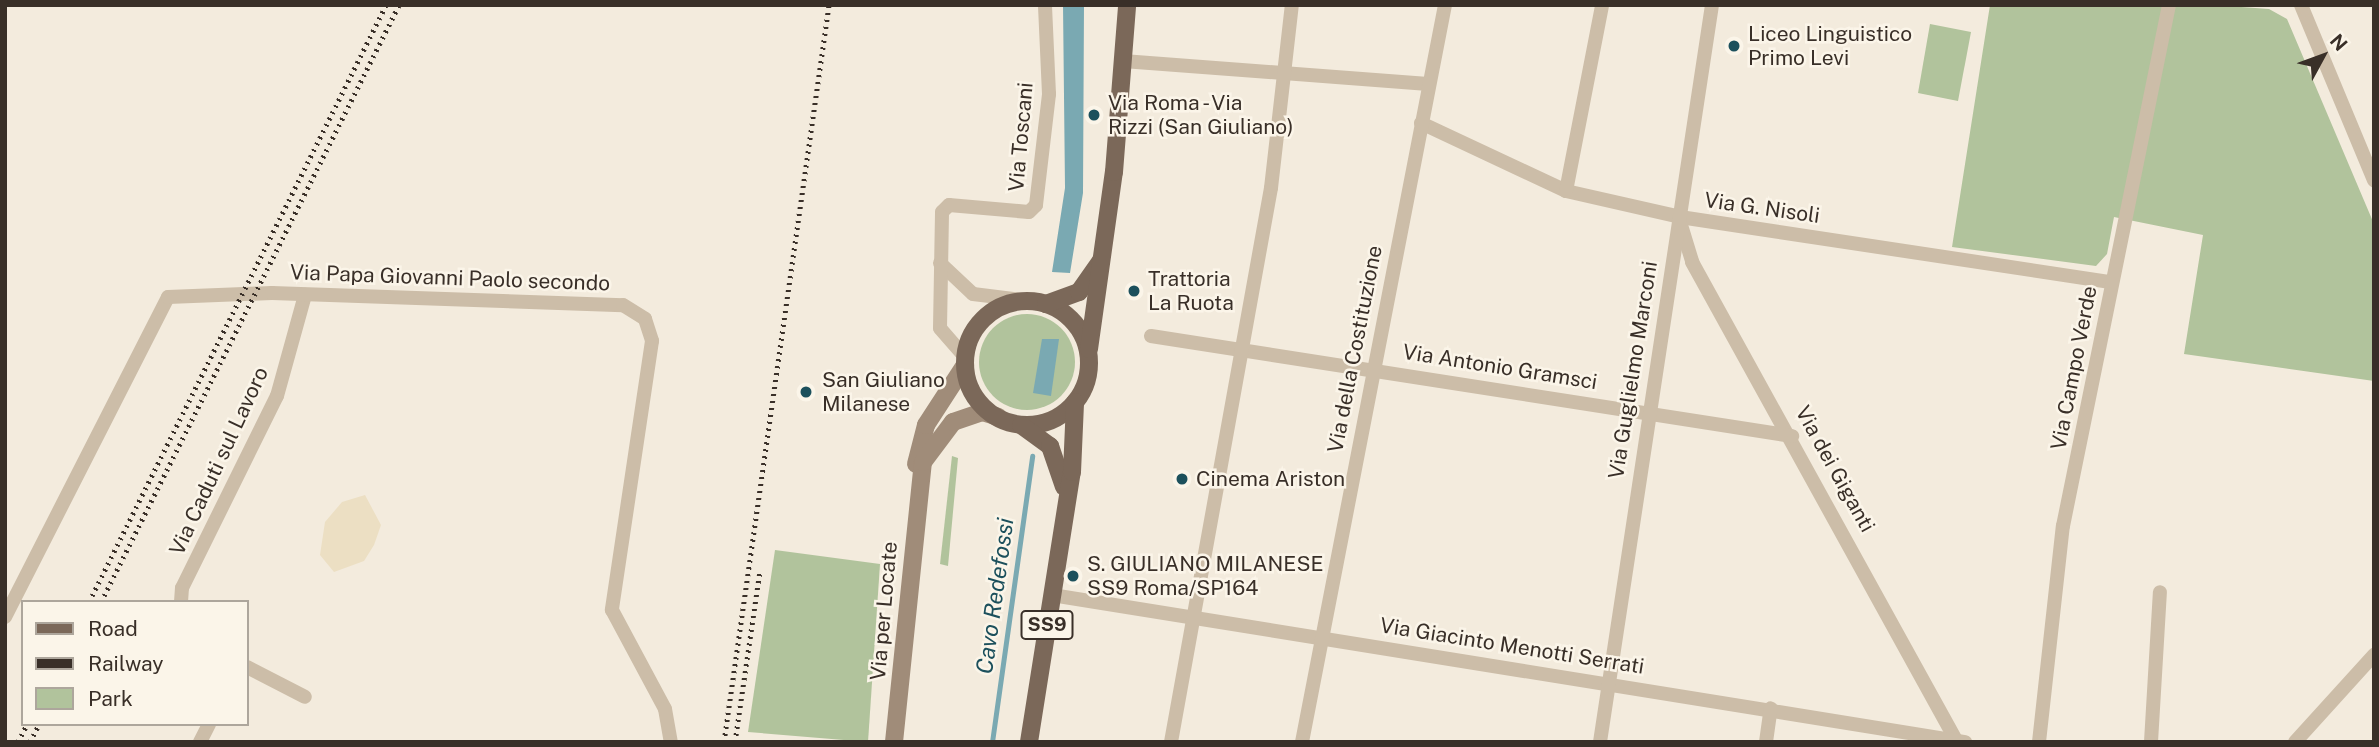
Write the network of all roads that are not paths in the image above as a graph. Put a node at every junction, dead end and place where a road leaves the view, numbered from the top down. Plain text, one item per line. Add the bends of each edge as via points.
1 (1045, 5) edge
2 (1127, 5) edge
3 (1292, 5) edge
4 (1445, 5) edge
5 (1602, 5) edge
6 (1712, 5) edge
7 (2169, 5) edge
8 (2301, 5) edge
9 (1123, 61) junction
10 (1286, 75) junction
11 (1428, 84) junction
12 (1421, 123) junction
13 (2374, 180) edge
14 (1566, 191) junction
15 (1679, 217) junction
16 (1103, 252) junction
17 (940, 263) junction
18 (2112, 282) junction
19 (305, 295) junction
20 (1038, 303) junction
21 (1151, 336) dead end
22 (1242, 346) junction
23 (1089, 359) junction
24 (965, 361) junction
25 (1373, 368) junction
26 (1075, 402) junction
27 (1647, 411) junction
28 (998, 417) junction
29 (1021, 425) junction
30 (1792, 436) junction
31 (918, 485) junction
32 (1065, 508) junction
33 (2160, 592) dead end
34 (1052, 595) junction
35 (181, 600) edge
36 (1193, 613) junction
37 (5, 617) edge
38 (1320, 636) junction
39 (2374, 655) edge
40 (248, 668) edge
41 (1609, 682) junction
42 (305, 697) dead end
43 (1771, 708) junction
44 (208, 726) edge
45 (1959, 740) edge
46 (200, 742) edge
47 (671, 742) edge
48 (894, 742) edge
49 (1029, 742) edge
50 (1171, 742) edge
51 (1302, 742) edge
52 (1600, 742) edge
53 (1766, 742) edge
54 (2039, 742) edge
55 (2151, 742) edge
56 (2295, 742) edge

1 - 17 street, Via Toscani via 1049,94 1035,208 946,206
2 - 9 main road
3 - 10 street
4 - 11 street, Via della Costituzione
5 - 14 street
6 - 15 street, Via Guglielmo Marconi
7 - 18 street, Via Campo Verde
8 - 13 street
9 - 10 street
9 - 16 main road
10 - 11 street
10 - 22 street
11 - 12 street, Via della Costituzione
12 - 14 street, Via G. Nisoli
12 - 25 street, Via della Costituzione
14 - 15 street, Via G. Nisoli
15 - 18 street, Via G. Nisoli
15 - 27 street, Via Guglielmo Marconi
15 - 30 street, Via dei Giganti via 1692,262
16 - 20 main road via 1084,288 1063,302
16 - 23 main road
17 - 20 street via 973,294
17 - 24 street via 940,328
18 - 54 street, Via Campo Verde via 2063,526
19 - 35 street, Via Caduti sul Lavoro via 277,396 182,588
19 - 37 street, Via Papa Giovanni Paolo secondo via 188,292 164,300
19 - 47 street, Via Papa Giovanni Paolo secondo via 623,306 645,319 652,341 612,610 665,709
20 - 23 main road via 1076,324
20 - 24 main road via 988,315
21 - 22 street, Via Antonio Gramsci
22 - 25 street, Via Antonio Gramsci
22 - 36 street
23 - 26 main road
24 - 28 main road via 973,393
24 - 31 main road, Via per Locate via 922,433
25 - 27 street, Via Antonio Gramsci
25 - 38 street, Via della Costituzione
26 - 29 main road via 1051,420
26 - 32 main road, SS9
27 - 30 street, Via Antonio Gramsci
27 - 41 street, Via Guglielmo Marconi
28 - 29 main road
28 - 31 main road, Via per Locate via 976,413 944,429 928,450
29 - 32 main road, SS9 via 1057,457
30 - 45 street, Via dei Giganti
31 - 48 main road, Via per Locate
32 - 34 main road, SS9
33 - 55 street
34 - 36 street, Via Giacinto Menotti Serrati
34 - 49 main road, SS9
36 - 38 street, Via Giacinto Menotti Serrati
36 - 50 street
38 - 41 street, Via Giacinto Menotti Serrati
38 - 51 street, Via della Costituzione
39 - 56 street
40 - 42 street
41 - 43 street, Via Giacinto Menotti Serrati
41 - 52 street, Via Guglielmo Marconi
43 - 45 street, Via Giacinto Menotti Serrati
43 - 53 street
44 - 46 street

